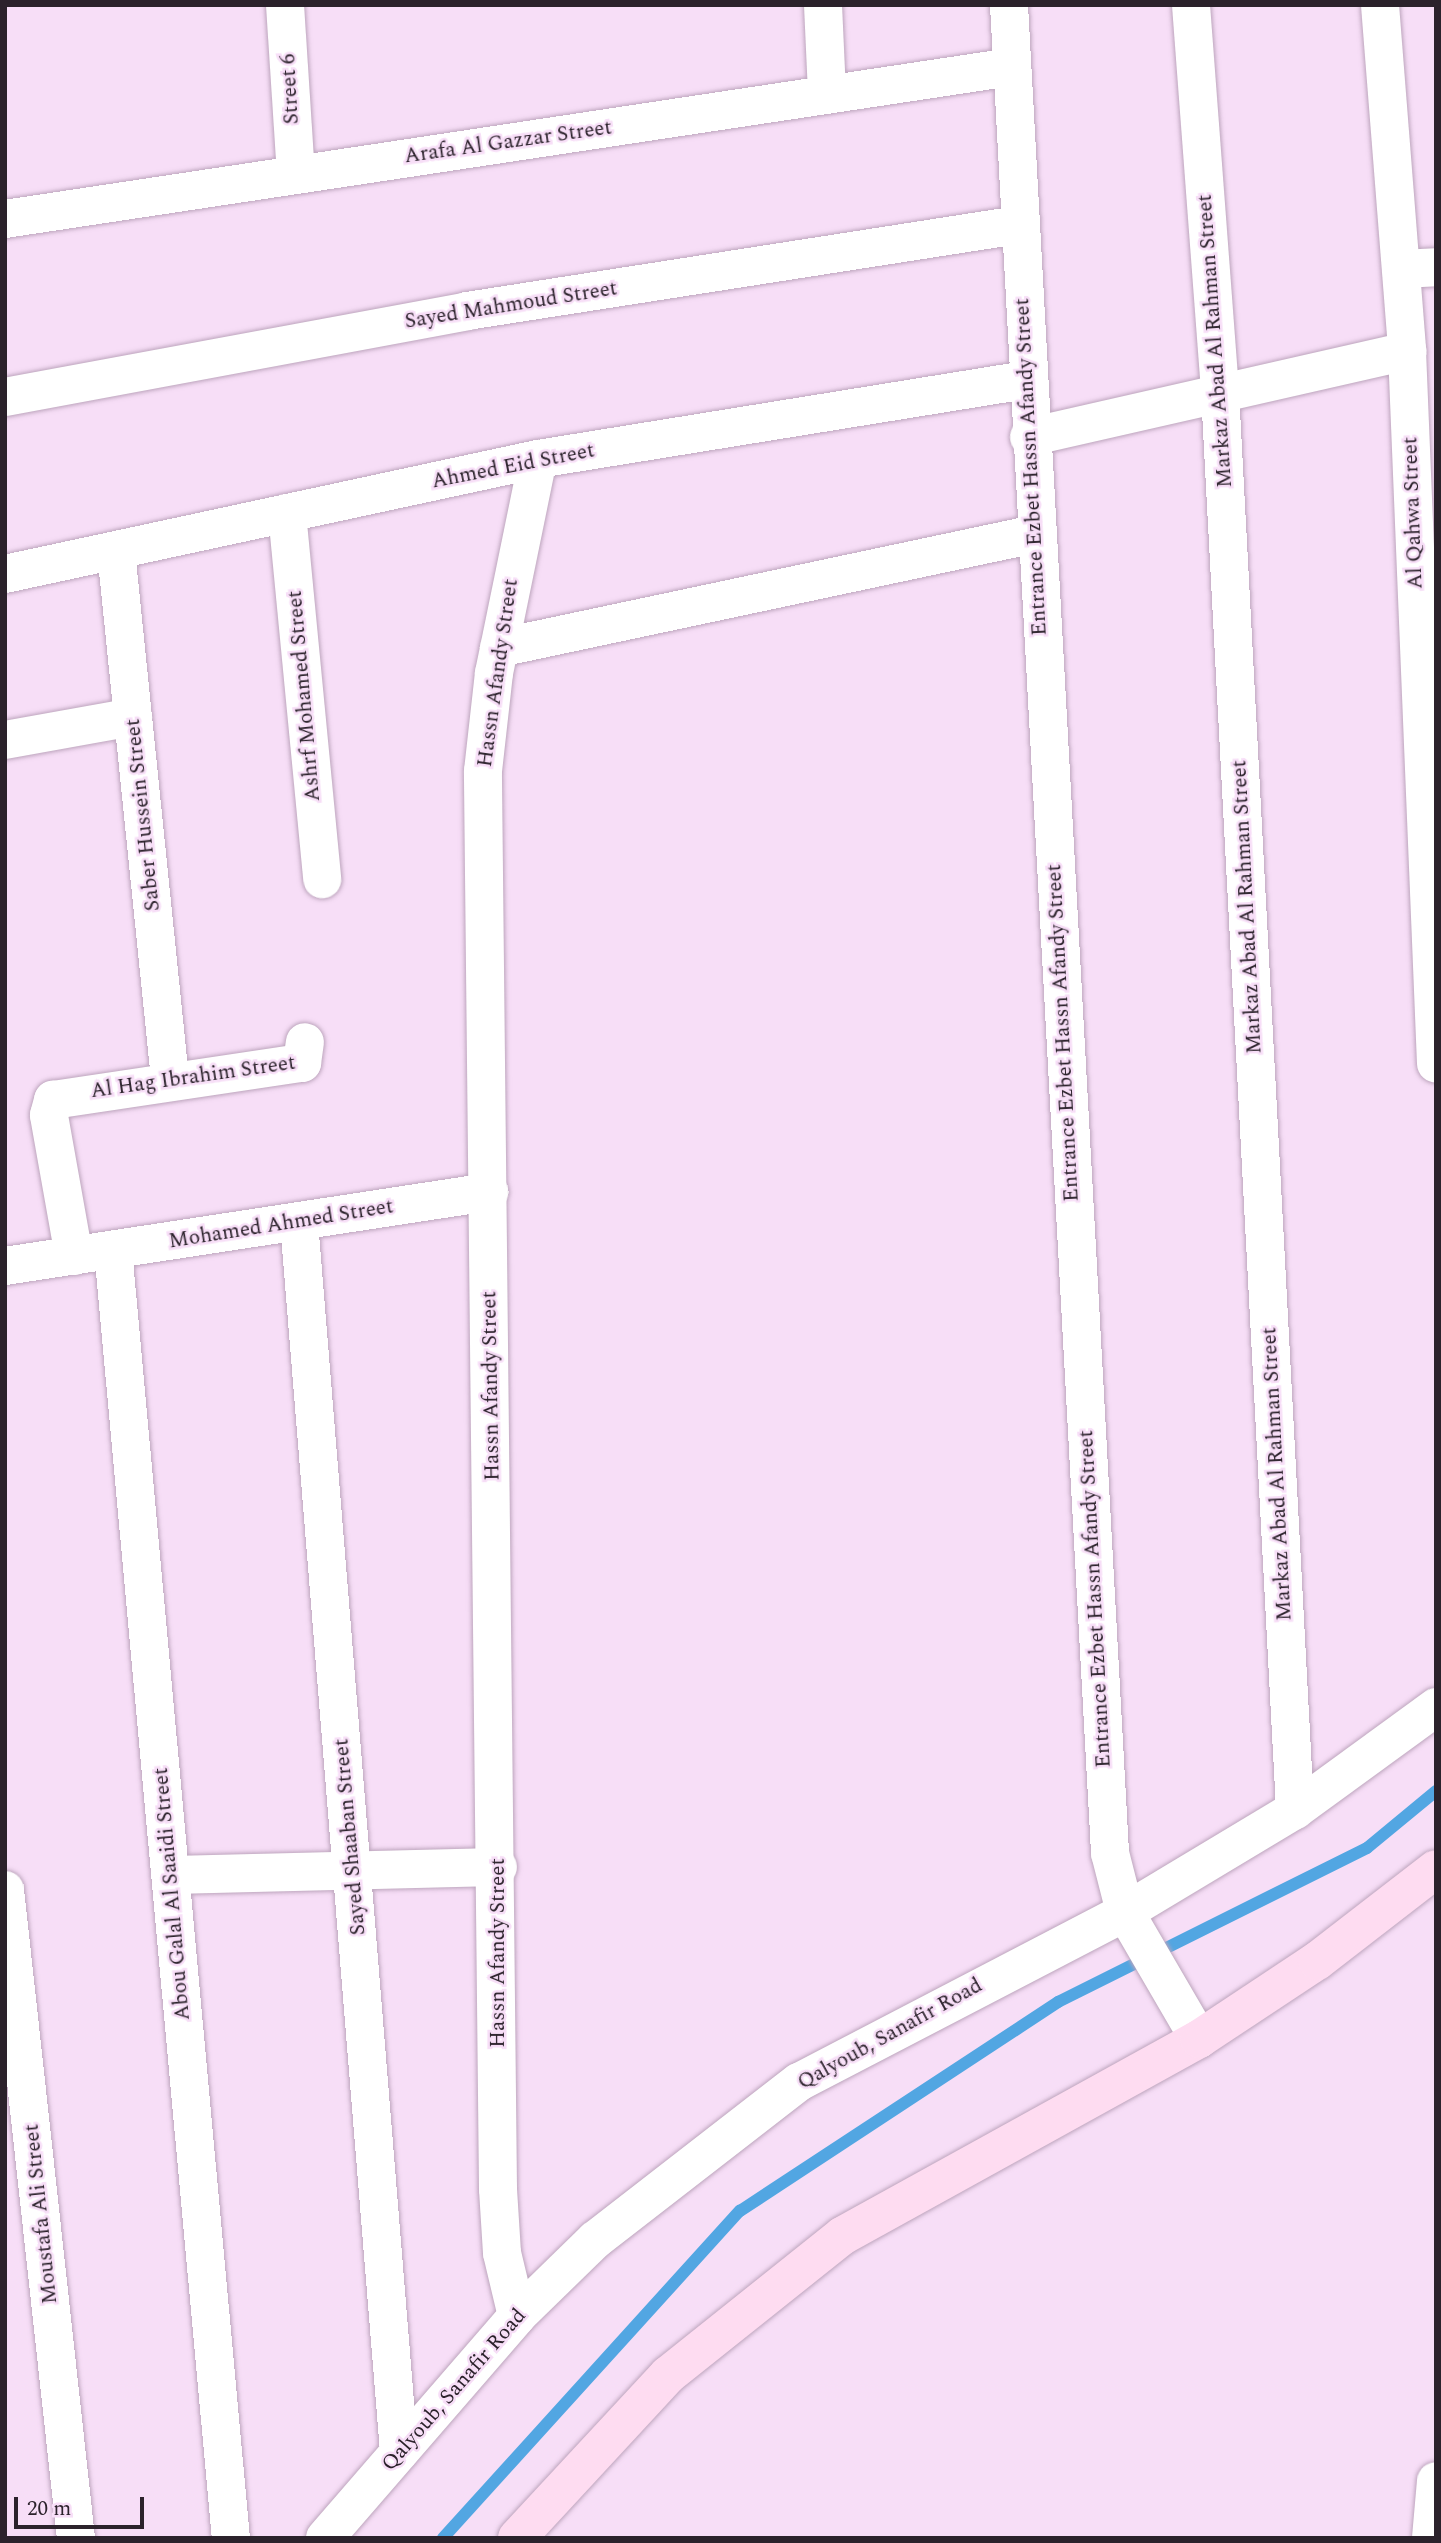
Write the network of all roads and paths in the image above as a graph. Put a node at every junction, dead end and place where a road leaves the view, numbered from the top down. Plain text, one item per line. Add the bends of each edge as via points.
1 (285, 5) edge
2 (823, 5) edge
3 (1009, 5) edge
4 (1191, 5) edge
5 (1380, 5) edge
6 (1011, 67) junction
7 (827, 94) junction
8 (296, 173) junction
9 (5, 219) edge
10 (1018, 225) junction
11 (1418, 268) edge
12 (1407, 351) junction
13 (1026, 380) junction
14 (1220, 392) junction
15 (5, 397) edge
16 (1029, 437) junction
17 (538, 459) junction
18 (287, 513) junction
19 (1035, 534) junction
20 (116, 551) junction
21 (5, 575) edge
22 (499, 648) junction
23 (133, 717) junction
24 (5, 740) edge
25 (322, 878) dead end
26 (305, 1042) dead end
27 (1436, 1063) edge
28 (170, 1079) junction
29 (489, 1192) junction
30 (299, 1222) junction
31 (113, 1250) junction
32 (74, 1256) junction
33 (5, 1266) edge
34 (1436, 1707) edge
35 (1295, 1810) junction
36 (498, 1867) junction
37 (1436, 1869) edge
38 (353, 1870) junction
39 (171, 1875) junction
40 (5, 1890) edge
41 (1125, 1912) junction
42 (1199, 2039) junction
43 (517, 2316) junction
44 (399, 2452) junction
45 (1436, 2481) edge
46 (76, 2538) edge
47 (231, 2538) edge
48 (325, 2538) edge
49 (517, 2538) edge
50 (1431, 2538) edge

1 - 8 street, Street 6
2 - 7 street
3 - 6 street, Entrance Ezbet Hassn Afandy Street
4 - 14 street, Markaz Abad Al Rahman Street
5 - 11 street, Al Qahwa Street
6 - 7 street, Arafa Al Gazzar Street
6 - 10 street, Entrance Ezbet Hassn Afandy Street
7 - 8 street, Arafa Al Gazzar Street
8 - 9 street, Arafa Al Gazzar Street
10 - 13 street, Entrance Ezbet Hassn Afandy Street
10 - 15 street, Sayed Mahmoud Street via 467,311
11 - 12 street, Al Qahwa Street
12 - 14 street
12 - 27 street, Al Qahwa Street
13 - 16 street, Entrance Ezbet Hassn Afandy Street
13 - 17 street, Ahmed Eid Street
14 - 16 street
14 - 35 street, Markaz Abad Al Rahman Street
16 - 19 street, Entrance Ezbet Hassn Afandy Street
17 - 18 street, Ahmed Eid Street
17 - 22 street, Hassn Afandy Street
18 - 20 street, Ahmed Eid Street
18 - 25 street, Ashrf Mohamed Street
19 - 22 street
19 - 41 street, Entrance Ezbet Hassn Afandy Street via 1110,1853
20 - 21 street, Ahmed Eid Street
20 - 23 street, Saber Hussein Street
22 - 29 street, Hassn Afandy Street via 483,771
23 - 24 street
23 - 28 street, Saber Hussein Street
26 - 28 street, Al Hag Ibrahim Street via 302,1063
28 - 32 street, Al Hag Ibrahim Street via 62,1096 49,1115
29 - 30 street, Mohamed Ahmed Street
29 - 36 street, Hassn Afandy Street
30 - 31 street, Mohamed Ahmed Street
30 - 38 street, Sayed Shaaban Street
31 - 32 street, Mohamed Ahmed Street
31 - 39 street, Abou Galal Al Saaidi Street
32 - 33 street, Mohamed Ahmed Street
34 - 35 street, Qalyoub, Sanafir Road
35 - 41 street, Qalyoub, Sanafir Road
36 - 38 street
36 - 43 street, Hassn Afandy Street via 499,2210
37 - 42 street via 1317,1961
38 - 39 street
38 - 44 street, Sayed Shaaban Street
39 - 47 street, Abou Galal Al Saaidi Street
40 - 46 street, Moustafa Ali Street
41 - 42 street, Entrance Ezbet Hassn Afandy Street
41 - 43 street, Qalyoub, Sanafir Road via 799,2082 595,2240
42 - 49 street via 842,2236 668,2375
43 - 44 street, Qalyoub, Sanafir Road
44 - 48 street, Qalyoub, Sanafir Road
45 - 50 street

